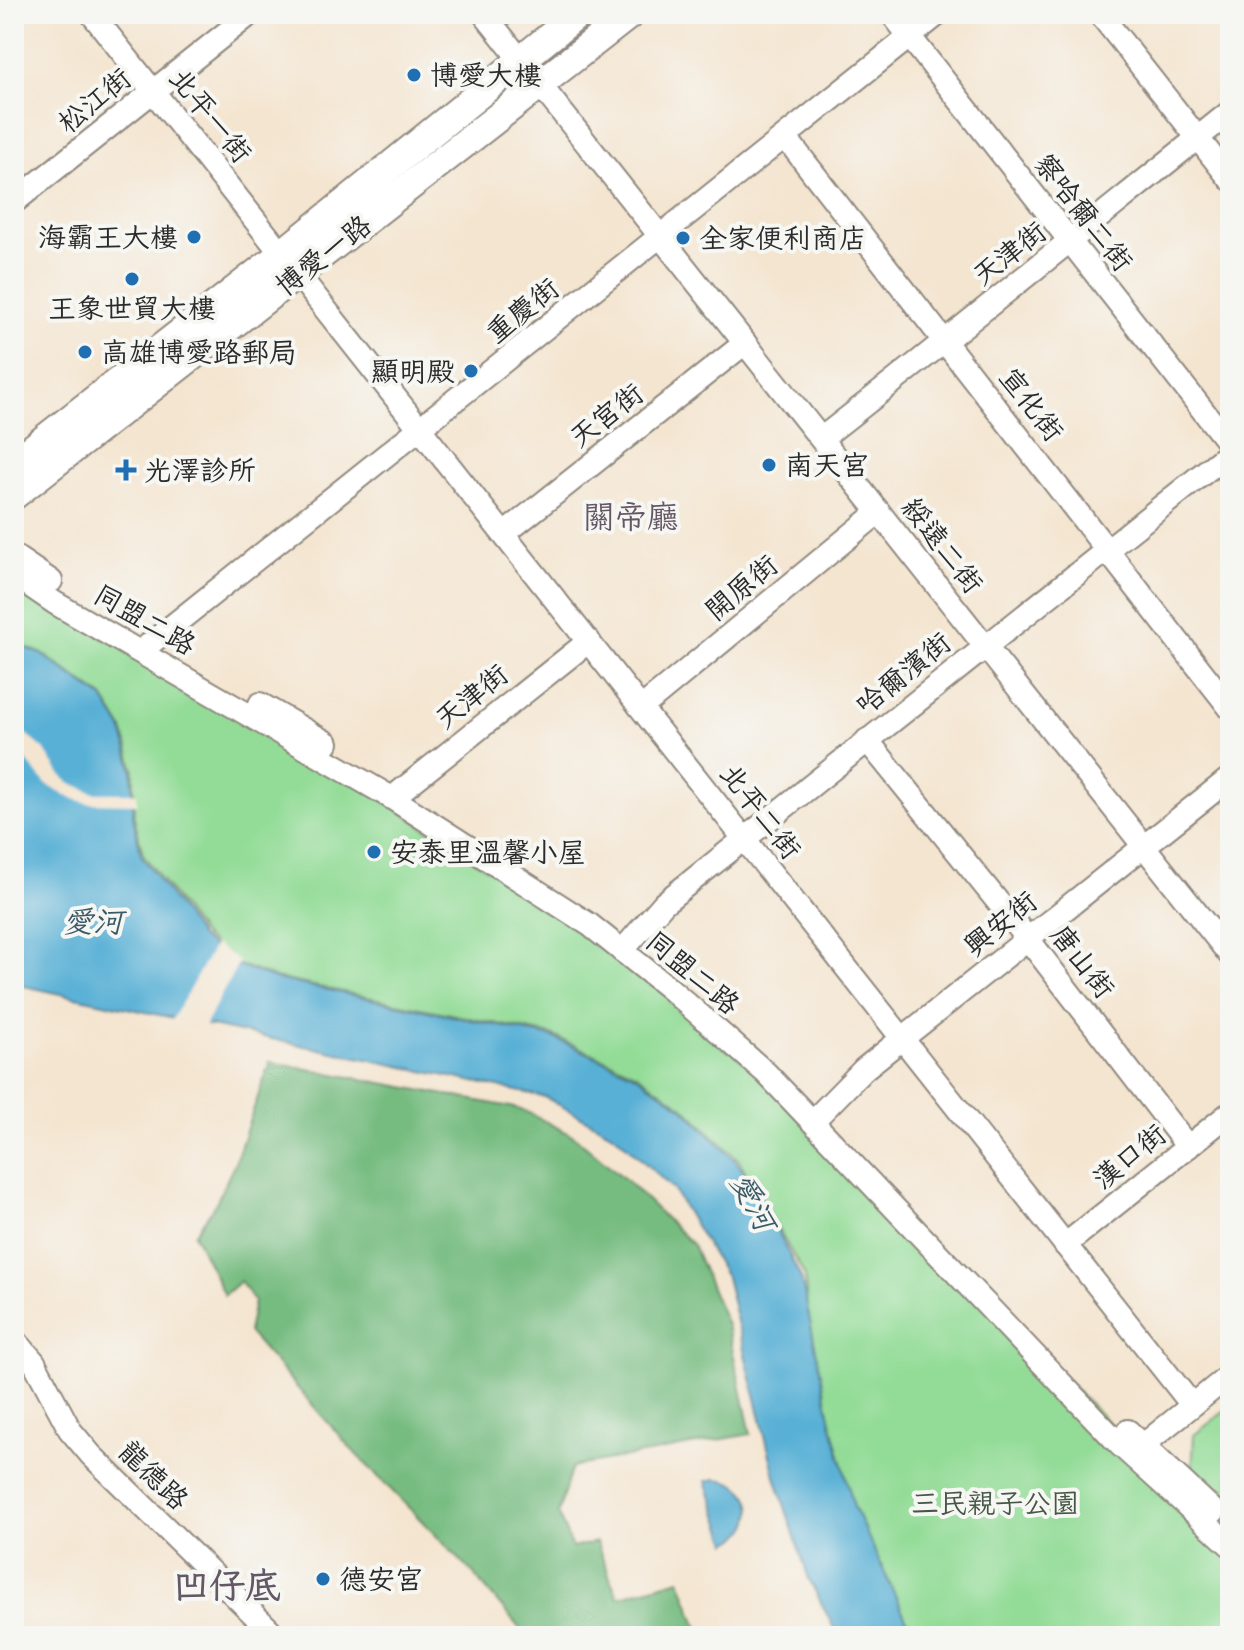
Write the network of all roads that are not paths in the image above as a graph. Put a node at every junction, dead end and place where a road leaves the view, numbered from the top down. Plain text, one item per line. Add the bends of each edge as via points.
1 (92, 14) edge
2 (250, 14) edge
3 (484, 14) edge
4 (578, 14) edge
5 (630, 14) edge
6 (892, 14) edge
7 (938, 14) edge
8 (1100, 14) edge
9 (910, 35) junction
10 (521, 60) junction
11 (540, 85) junction
12 (153, 91) junction
13 (1230, 112) edge
14 (786, 138) junction
15 (1198, 138) junction
16 (1230, 179) edge
17 (14, 202) edge
18 (661, 237) junction
19 (1070, 243) junction
20 (291, 264) junction
21 (944, 340) junction
22 (745, 343) junction
23 (421, 428) junction
24 (822, 438) junction
25 (1230, 445) edge
26 (1230, 452) edge
27 (14, 463) edge
28 (14, 495) edge
29 (879, 512) junction
30 (504, 534) junction
31 (1106, 549) junction
32 (14, 556) edge
33 (14, 575) edge
34 (589, 641) junction
35 (147, 646) junction
36 (985, 646) junction
37 (641, 708) junction
38 (1230, 708) edge
39 (867, 740) junction
40 (1230, 778) edge
41 (397, 794) junction
42 (744, 838) junction
43 (1144, 846) junction
44 (1028, 939) junction
45 (626, 945) junction
46 (1230, 955) edge
47 (903, 1039) junction
48 (1230, 1113) edge
49 (818, 1116) junction
50 (1188, 1147) junction
51 (1065, 1245) junction
52 (14, 1339) edge
53 (1230, 1375) edge
54 (1192, 1405) junction
55 (1137, 1450) junction
56 (1230, 1525) edge
57 (1230, 1545) edge
58 (276, 1636) edge

1 - 12 street, 北平一街
2 - 12 street, 松江街
3 - 10 street, 綏遠二街
4 - 10 main road, 博愛一路
5 - 11 main road, 博愛一路
6 - 9 street, 察哈爾二街
7 - 9 street, 重慶街
8 - 15 street
9 - 14 street, 重慶街
9 - 19 street, 察哈爾二街
10 - 11 street, 綏遠二街
10 - 20 main road, 博愛一路
11 - 18 street, 綏遠二街
11 - 20 main road, 博愛一路
12 - 17 street, 松江街
12 - 20 street, 北平一街
13 - 15 street, 天津街
14 - 18 street, 重慶街
14 - 21 street, 宣化街
15 - 16 street
15 - 19 street, 天津街
18 - 22 street, 綏遠二街
18 - 23 street, 重慶街
19 - 21 street, 天津街
19 - 25 street, 察哈爾二街
20 - 23 street, 北平二街
20 - 27 main road, 博愛一路
20 - 28 main road, 博愛一路
21 - 24 street, 天津街
21 - 31 street, 宣化街
22 - 24 street, 綏遠二街
22 - 30 street, 天宮街
23 - 30 street, 北平二街
23 - 35 street, 重慶街
24 - 29 street, 綏遠二街
26 - 31 street, 哈爾濱街
29 - 36 street, 綏遠二街
29 - 37 street, 開原街
30 - 34 street, 北平二街
31 - 36 street, 哈爾濱街
31 - 38 street, 宣化街
32 - 35 street, 同盟二路
33 - 35 street, 同盟二路 via 55,603
34 - 37 street, 北平二街
34 - 41 street, 天津街
35 - 41 street, 同盟二路
36 - 39 street, 哈爾濱街
36 - 43 street, 綏遠二街
37 - 42 street, 北平二街
39 - 42 street, 哈爾濱街
39 - 44 street, 唐山街
40 - 43 street, 興安街
41 - 45 street, 同盟二路
42 - 45 street, 哈爾濱街 via 664,903
42 - 47 street, 北平二街
43 - 44 street, 興安街
43 - 46 street, 綏遠二街
44 - 47 street, 興安街
44 - 50 street, 唐山街
45 - 49 street, 同盟二路 via 776,1062
47 - 49 street, 興安街
47 - 51 street, 北平二街
48 - 50 street, 漢口街
49 - 55 street, 同盟二路
50 - 51 street, 漢口街
51 - 54 street, 北平二街
52 - 58 street, 龍德路 via 91,1455
53 - 54 street
54 - 55 street
55 - 56 street, 同盟二路
55 - 57 street, 同盟二路

